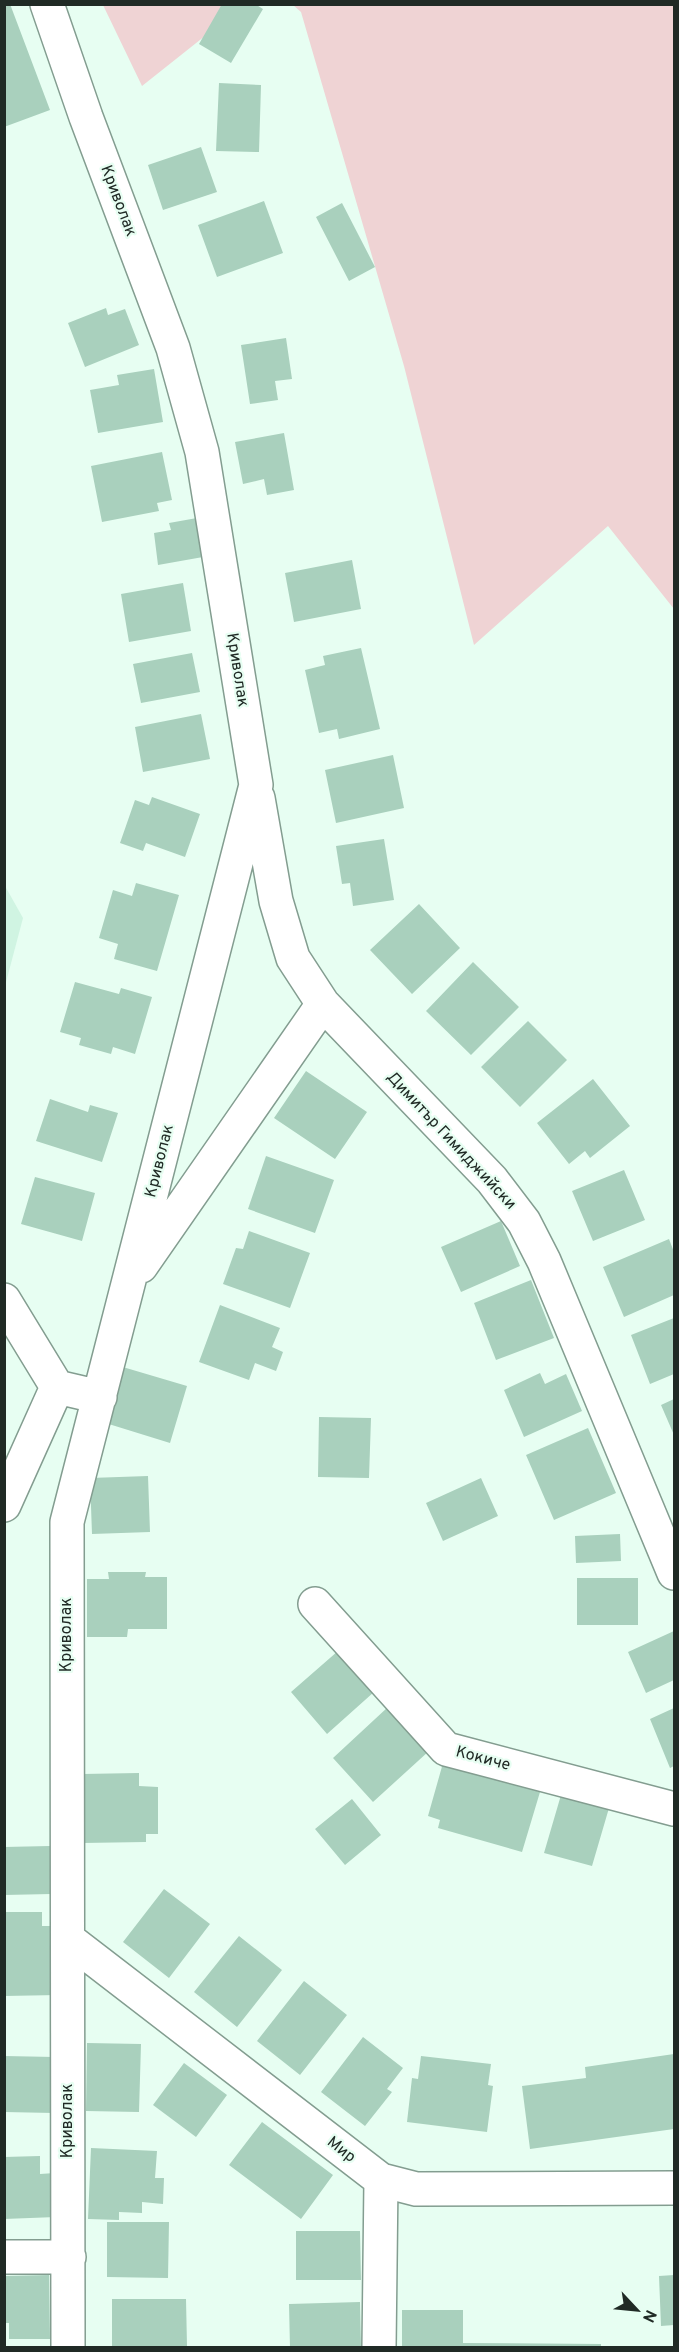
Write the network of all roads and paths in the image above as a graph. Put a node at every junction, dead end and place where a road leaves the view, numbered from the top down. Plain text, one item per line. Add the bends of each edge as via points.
1 (47, 4) edge
2 (256, 785) junction
3 (323, 1004) junction
4 (129, 1283) junction
5 (4, 1300) edge
6 (57, 1387) junction
7 (100, 1397) junction
8 (4, 1506) edge
9 (675, 1573) edge
10 (315, 1604) dead end
11 (675, 1809) edge
12 (68, 1940) junction
13 (381, 2180) junction
14 (675, 2188) edge
15 (4, 2256) edge
16 (69, 2257) junction
17 (68, 2348) edge
18 (379, 2348) edge

1 - 2 street, Криволак via 173,348 202,452
2 - 3 street, Димитър Гимиджийски via 279,913 293,958
2 - 4 street, Криволак
3 - 4 street
3 - 9 street, Димитър Гимиджийски via 492,1180 524,1221
4 - 7 street, Криволак
5 - 6 street
6 - 7 street
6 - 8 street
7 - 12 street, Криволак via 67,1522
10 - 11 street, Кокиче via 446,1749
12 - 13 street, Мир
12 - 16 street, Криволак
13 - 14 street, Мир via 416,2189
13 - 18 street
15 - 16 street
16 - 17 street, Криволак

